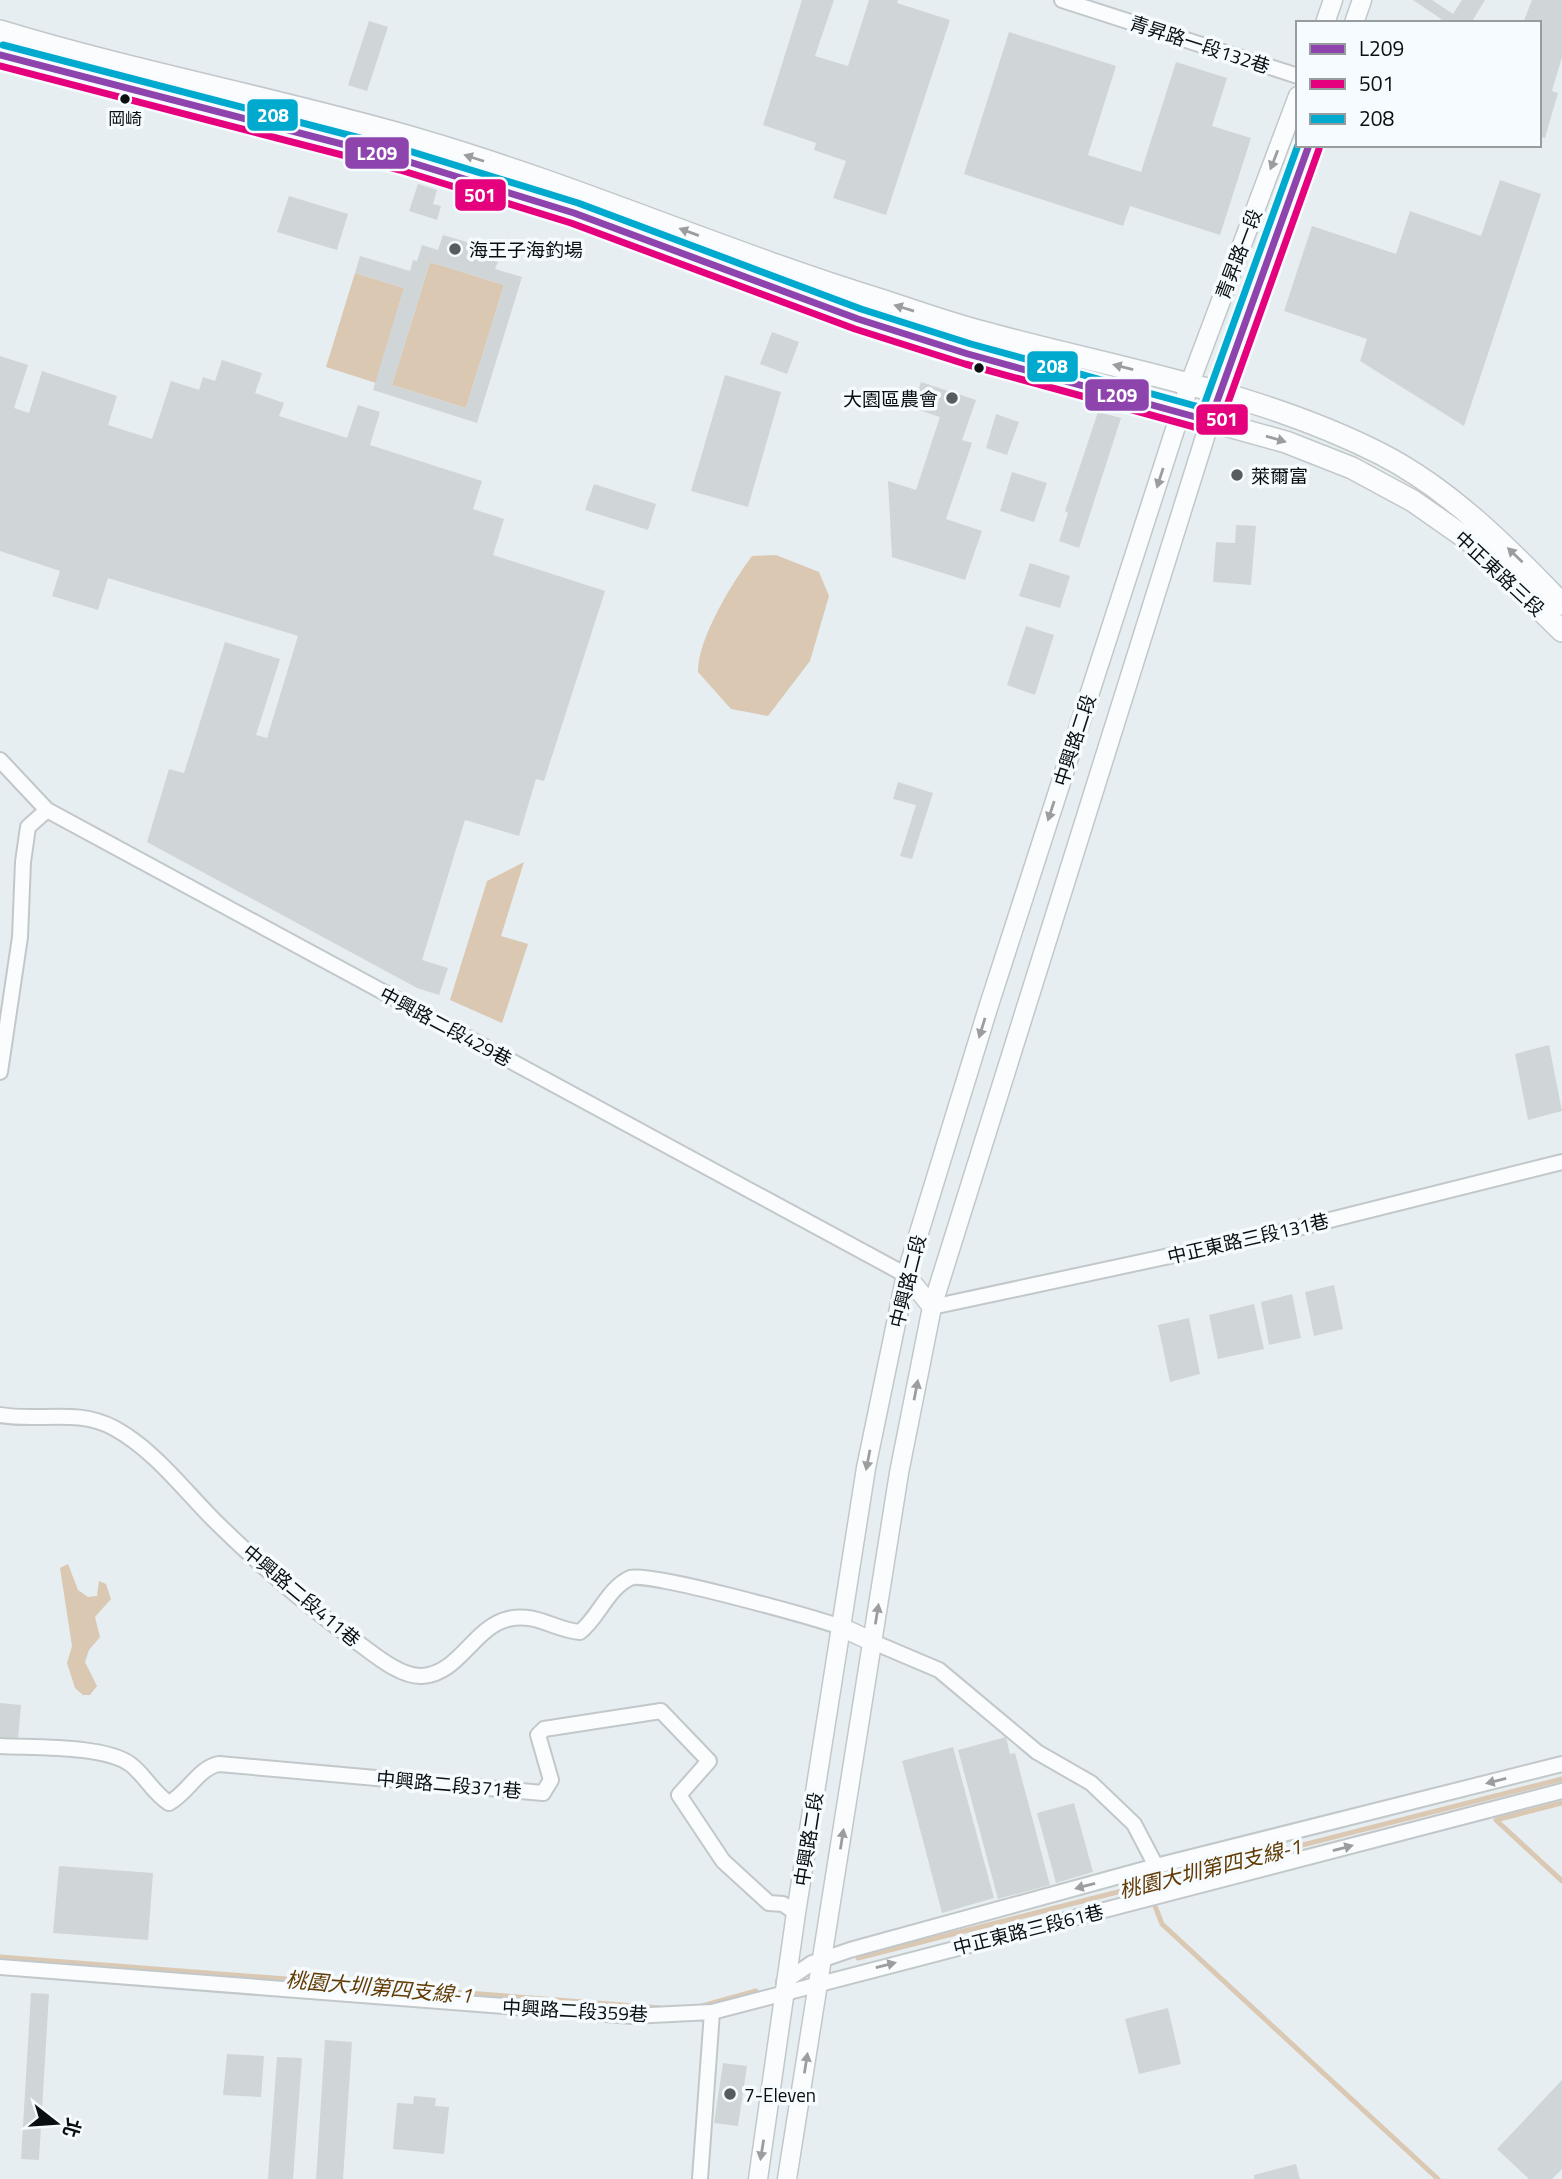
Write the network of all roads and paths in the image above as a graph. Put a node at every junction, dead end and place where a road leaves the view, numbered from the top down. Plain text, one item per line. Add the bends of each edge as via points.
1 (1062, 0) edge
2 (1333, 0) edge
3 (1362, 0) edge
4 (1326, 21) edge
5 (1355, 21) edge
6 (0, 31) edge
7 (0, 55) edge
8 (1296, 75) edge
9 (1296, 101) edge
10 (1308, 147) edge
11 (1189, 383) junction
12 (1220, 393) junction
13 (1180, 413) junction
14 (1210, 421) junction
15 (1562, 604) edge
16 (1562, 631) edge
17 (1109, 635) junction
18 (1139, 644) junction
19 (0, 760) edge
20 (47, 810) junction
21 (0, 1072) edge
22 (1562, 1162) edge
23 (906, 1275) junction
24 (932, 1307) junction
25 (0, 1415) edge
26 (841, 1627) junction
27 (873, 1642) junction
28 (0, 1746) edge
29 (1562, 1764) edge
30 (1562, 1791) edge
31 (1156, 1866) junction
32 (796, 1913) junction
33 (823, 1958) junction
34 (0, 1966) edge
35 (820, 1982) junction
36 (782, 1989) junction
37 (712, 2012) junction
38 (700, 2179) edge
39 (758, 2179) edge
40 (787, 2179) edge

1 - 8 street, 青昇路一段132巷
2 - 4 street
3 - 5 street
11 -> 6 main road, 中正東路三段 via 984,333 869,297 580,192 417,139
7 - 13 main road, 中正東路三段 via 403,160 574,212 870,323
9 -> 11 street, 青昇路一段
10 - 12 street, 青昇路一段
11 - 12 main road, 中正東路三段
11 - 13 street, 青昇路一段
12 - 14 street, 青昇路一段
15 -> 12 main road, 中正東路三段 via 1454,500 1384,455 1316,424
13 - 14 main road, 中正東路三段
13 -> 17 street, 中興路二段
14 -> 16 main road, 中正東路三段 via 1286,442 1353,468 1413,500 1470,541
14 - 18 street, 中興路二段
17 - 18 street
17 -> 23 street, 中興路二段
18 - 24 street, 中興路二段
19 - 20 street, 中興路二段429巷
20 - 21 street via 28,827 20,937
20 - 23 street, 中興路二段429巷
22 - 24 street, 中正東路三段131巷 via 1286,1231
23 - 24 street
23 -> 26 street, 中興路二段 via 866,1468
27 -> 24 street, 中興路二段 via 899,1473
25 - 26 street, 中興路二段411巷 via 87,1418 135,1440 222,1528 322,1617 374,1655 422,1676 444,1667 462,1655 478,1634 508,1619 535,1616 580,1632 618,1585 643,1575 760,1602
26 - 27 street
26 - 32 street, 中興路二段
27 - 31 street via 939,1670 1037,1752 1091,1783 1134,1824
33 -> 27 street, 中興路二段
28 - 32 street, 中興路二段371巷 via 112,1756 131,1765 169,1803 209,1766 219,1764 543,1793 551,1780 538,1735 544,1729 661,1711 709,1761 679,1795 723,1861 769,1903 783,1904
29 -> 31 street
35 -> 30 street, 中正東路三段61巷
31 -> 33 street
32 - 36 street, 中興路二段
33 - 35 street, 中興路二段
33 - 36 street
34 - 37 street, 中興路二段359巷 via 632,2016
35 - 36 street, 中正東路三段61巷
40 -> 35 street, 中興路二段
36 - 37 street, 中興路二段359巷
36 -> 39 street, 中興路二段
37 - 38 street

